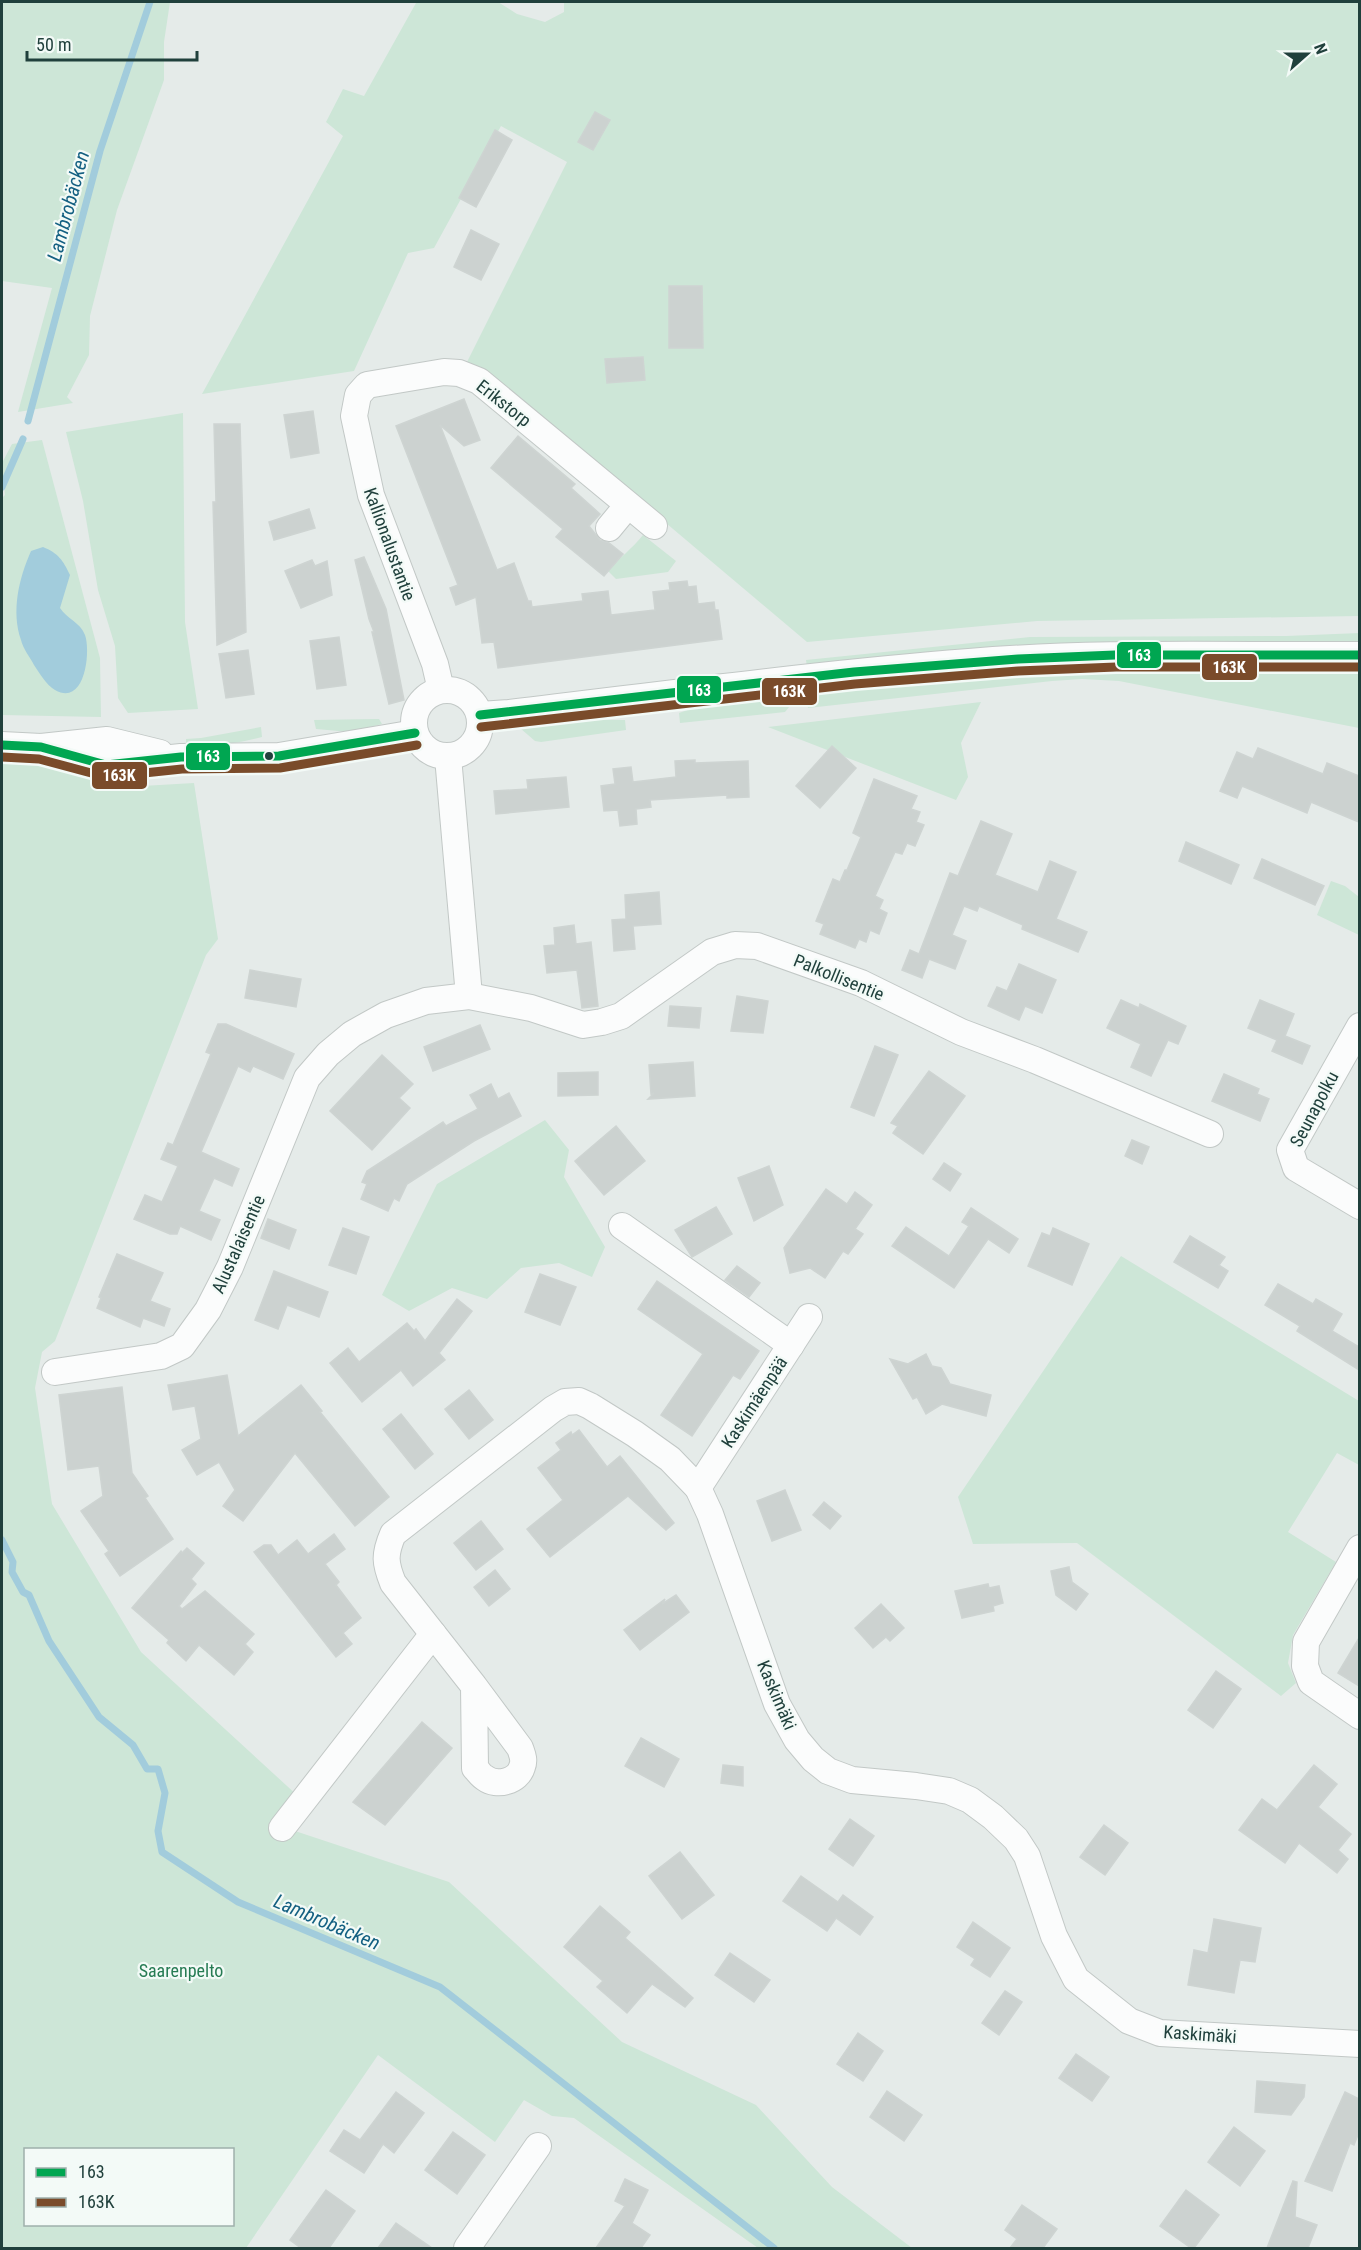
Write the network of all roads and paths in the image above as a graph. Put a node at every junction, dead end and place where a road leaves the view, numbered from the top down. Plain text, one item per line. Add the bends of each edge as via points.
1 (358, 395) joint
2 (628, 505) junction
3 (654, 525) dead end
4 (609, 528) dead end
5 (1359, 655) edge
6 (441, 690) junction
7 (480, 715) junction
8 (415, 733) junction
9 (2, 745) edge
10 (448, 757) junction
11 (469, 996) junction
12 (1359, 1026) edge
13 (1210, 1134) dead end
14 (1359, 1206) edge
15 (622, 1226) dead end
16 (809, 1317) dead end
17 (791, 1345) junction
18 (55, 1372) dead end
19 (698, 1488) junction
20 (1359, 1548) edge
21 (434, 1634) junction
22 (474, 1686) dead end
23 (1359, 1716) edge
24 (282, 1828) dead end
25 (1359, 2044) edge
26 (538, 2146) dead end
27 (467, 2248) edge

1 - 2 street, Erikstorp via 367,385 444,372 479,381
1 - 6 street, Kallionalustantie via 354,416 371,495 435,664
2 - 3 street, Erikstorp
2 - 4 street
5 - 7 street via 1061,657 971,662 794,678
6 - 7 street via 462,693
6 - 8 street via 419,705
7 - 10 street via 476,740 464,752
8 - 9 street via 279,756 181,758 106,765 41,747
8 - 10 street via 424,748
10 - 11 street
11 - 13 street, Palkollisentie via 531,1008 582,1025 602,1022 621,1016 712,952 735,945 757,946 861,982 961,1032
11 - 18 street, Alustalaisentie via 426,1001 386,1015 352,1034 307,1078 230,1267 208,1310 182,1346 161,1356
12 - 14 street, Seunapolku via 1290,1150 1296,1168
15 - 17 street
16 - 17 street, Kaskimäenpää
17 - 19 street, Kaskimäenpää
19 - 21 street, Kaskimäki via 670,1459 631,1431 579,1401 566,1402 393,1534 386,1565 393,1583
19 - 25 street, Kaskimäki via 777,1704 797,1740 828,1772 852,1780 949,1791 993,1816 1027,1856 1054,1936 1076,1979 1129,2021 1160,2032
20 - 23 street via 1306,1642 1305,1666 1311,1682
21 - 22 street, Kaskimäki
21 - 24 street
26 - 27 street

